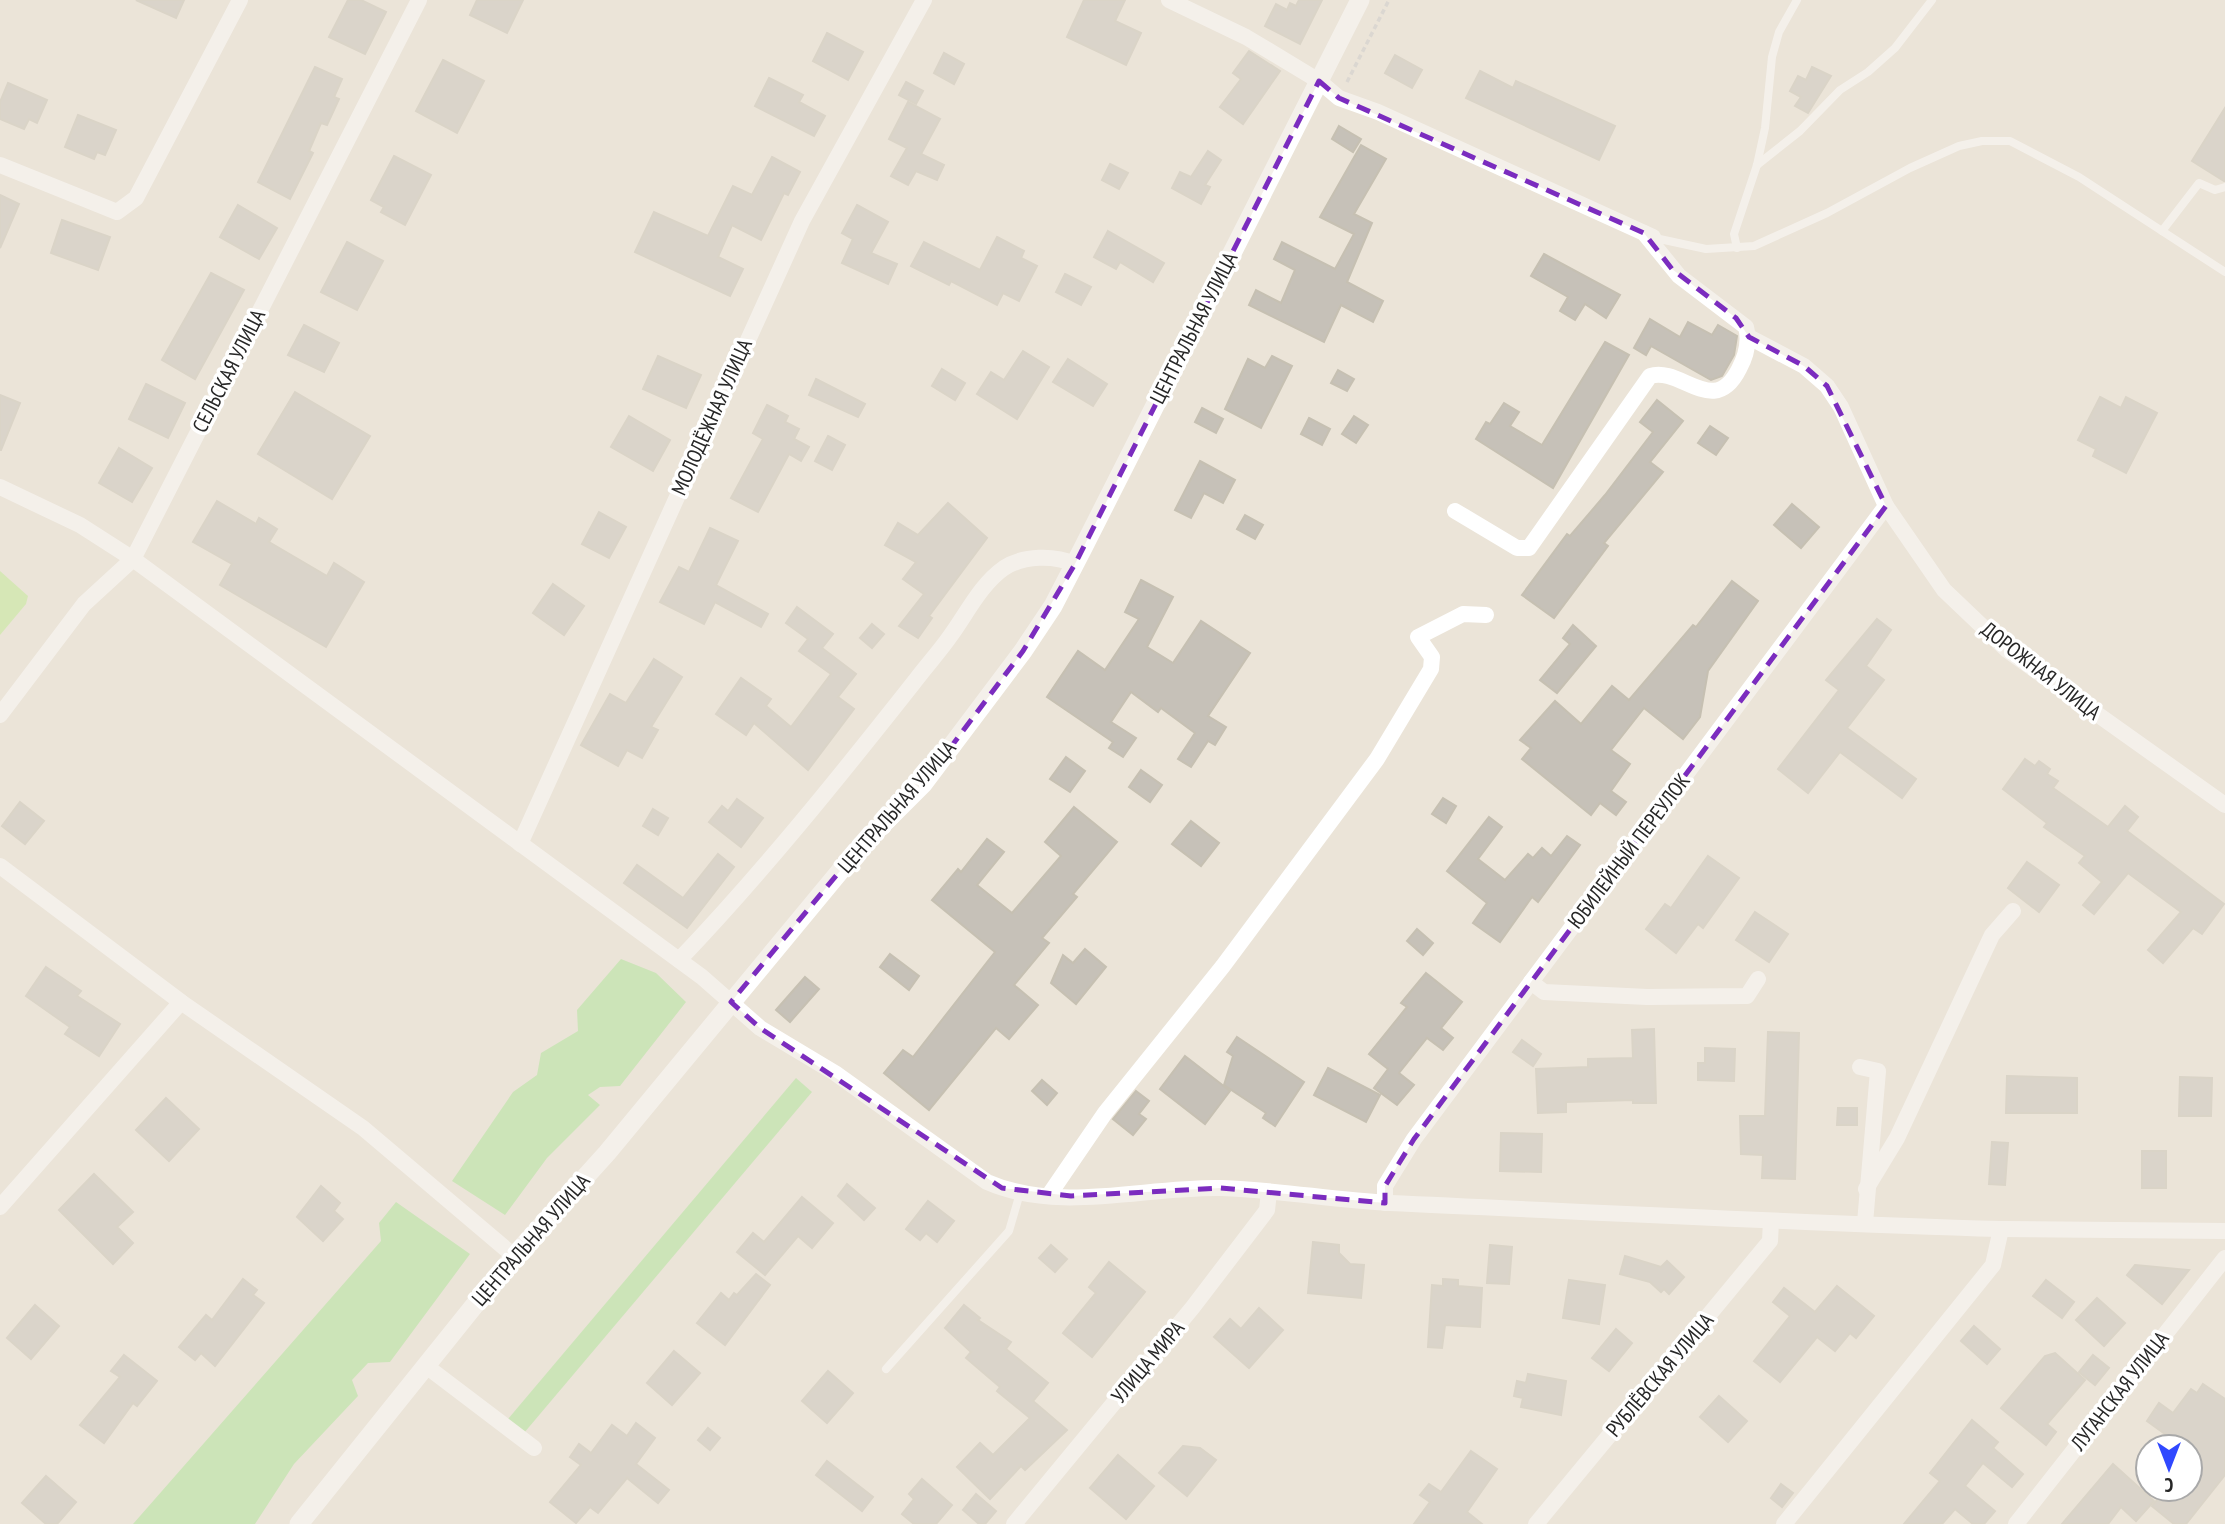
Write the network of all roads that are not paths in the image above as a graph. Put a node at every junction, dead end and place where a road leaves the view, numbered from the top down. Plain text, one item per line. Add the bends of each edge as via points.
1 (240, 0) edge
2 (419, 0) edge
3 (924, 0) edge
4 (1169, 0) edge
5 (1360, 0) edge
6 (1797, 0) edge
7 (1932, 0) edge
8 (1319, 80) junction
9 (0, 165) edge
10 (1757, 165) junction
11 (2225, 187) edge
12 (2162, 232) junction
13 (1650, 235) junction
14 (1737, 248) junction
15 (2225, 272) edge
16 (1749, 337) junction
17 (0, 487) edge
18 (1886, 506) junction
19 (1455, 510) dead end
20 (133, 559) junction
21 (1075, 564) junction
22 (1486, 615) dead end
23 (0, 715) edge
24 (2225, 805) edge
25 (520, 845) junction
26 (0, 866) edge
27 (2013, 911) dead end
28 (679, 960) junction
29 (1758, 979) dead end
30 (1531, 982) junction
31 (181, 1002) junction
32 (731, 1002) junction
33 (1860, 1067) dead end
34 (1866, 1189) junction
35 (1269, 1192) junction
36 (1020, 1193) junction
37 (1049, 1195) junction
38 (1385, 1203) junction
39 (0, 1207) edge
40 (1771, 1220) junction
41 (1865, 1223) junction
42 (2001, 1228) junction
43 (2225, 1231) edge
44 (514, 1256) junction
45 (2225, 1258) edge
46 (426, 1366) junction
47 (887, 1369) dead end
48 (534, 1448) dead end
49 (299, 1524) edge
50 (1014, 1524) edge
51 (1536, 1524) edge
52 (1784, 1524) edge
53 (2016, 1524) edge

1 - 9 street via 136,198 117,212
2 - 20 street, СЕЛЬСКАЯ УЛИЦА
3 - 25 street, МОЛОДЁЖНАЯ УЛИЦА via 802,220
4 - 8 street via 1246,37
5 - 8 street, ЦЕНТРАЛЬНАЯ УЛИЦА
6 - 10 lane via 1779,32 1772,57
7 - 10 lane via 1895,48 1840,90 1800,131
8 - 13 street via 1339,98
8 - 21 street, ЦЕНТРАЛЬНАЯ УЛИЦА
10 - 14 lane via 1734,234
11 - 12 lane via 2215,190 2199,183
12 - 14 lane via 2035,153 2010,141 1982,141 1936,156 1789,232
12 - 15 lane
13 - 14 lane via 1688,247
13 - 16 street via 1679,276 1736,318
16 - 18 street, ДОРОЖНАЯ УЛИЦА via 1804,366 1827,386
16 - 19 street via 1736,377 1721,389 1709,392 1673,376 1650,376 1529,548 1517,548
17 - 20 street via 80,525
18 - 24 street, ДОРОЖНАЯ УЛИЦА via 1944,590 2007,650
18 - 30 street, ЮБИЛЕЙНЫЙ ПЕРЕУЛОК
20 - 23 street, СЕЛЬСКАЯ УЛИЦА via 84,604
20 - 25 street
21 - 28 street via 1061,558 1025,560 1005,567 989,581 866,743
21 - 32 street, ЦЕНТРАЛЬНАЯ УЛИЦА via 1023,651 923,784 860,847
22 - 37 street via 1463,614 1418,637 1432,657 1431,669 1377,759 1223,966 1098,1123
25 - 28 street
26 - 31 street
27 - 34 street via 1992,935 1897,1138
28 - 32 street
29 - 30 street via 1747,996 1545,992
30 - 38 street, ЮБИЛЕЙНЫЙ ПЕРЕУЛОК via 1414,1139 1385,1186
31 - 39 street
31 - 44 street via 363,1128
32 - 36 street via 760,1028 835,1073 988,1182
32 - 44 street, ЦЕНТРАЛЬНАЯ УЛИЦА via 607,1153
33 - 34 street via 1878,1070
34 - 41 street
35 - 37 street via 1220,1188
35 - 38 street
35 - 50 street, УЛИЦА МИРА via 1267,1210 1193,1307
36 - 37 street
36 - 47 lane via 1009,1231
38 - 40 street
40 - 41 street
40 - 51 street, РУБЛЁВСКАЯ УЛИЦА via 1770,1241
41 - 42 street
42 - 43 street
42 - 52 street via 1993,1265
44 - 46 street, ЦЕНТРАЛЬНАЯ УЛИЦА
45 - 53 street, ЛУГАНСКАЯ УЛИЦА
46 - 48 street
46 - 49 street, ЦЕНТРАЛЬНАЯ УЛИЦА

